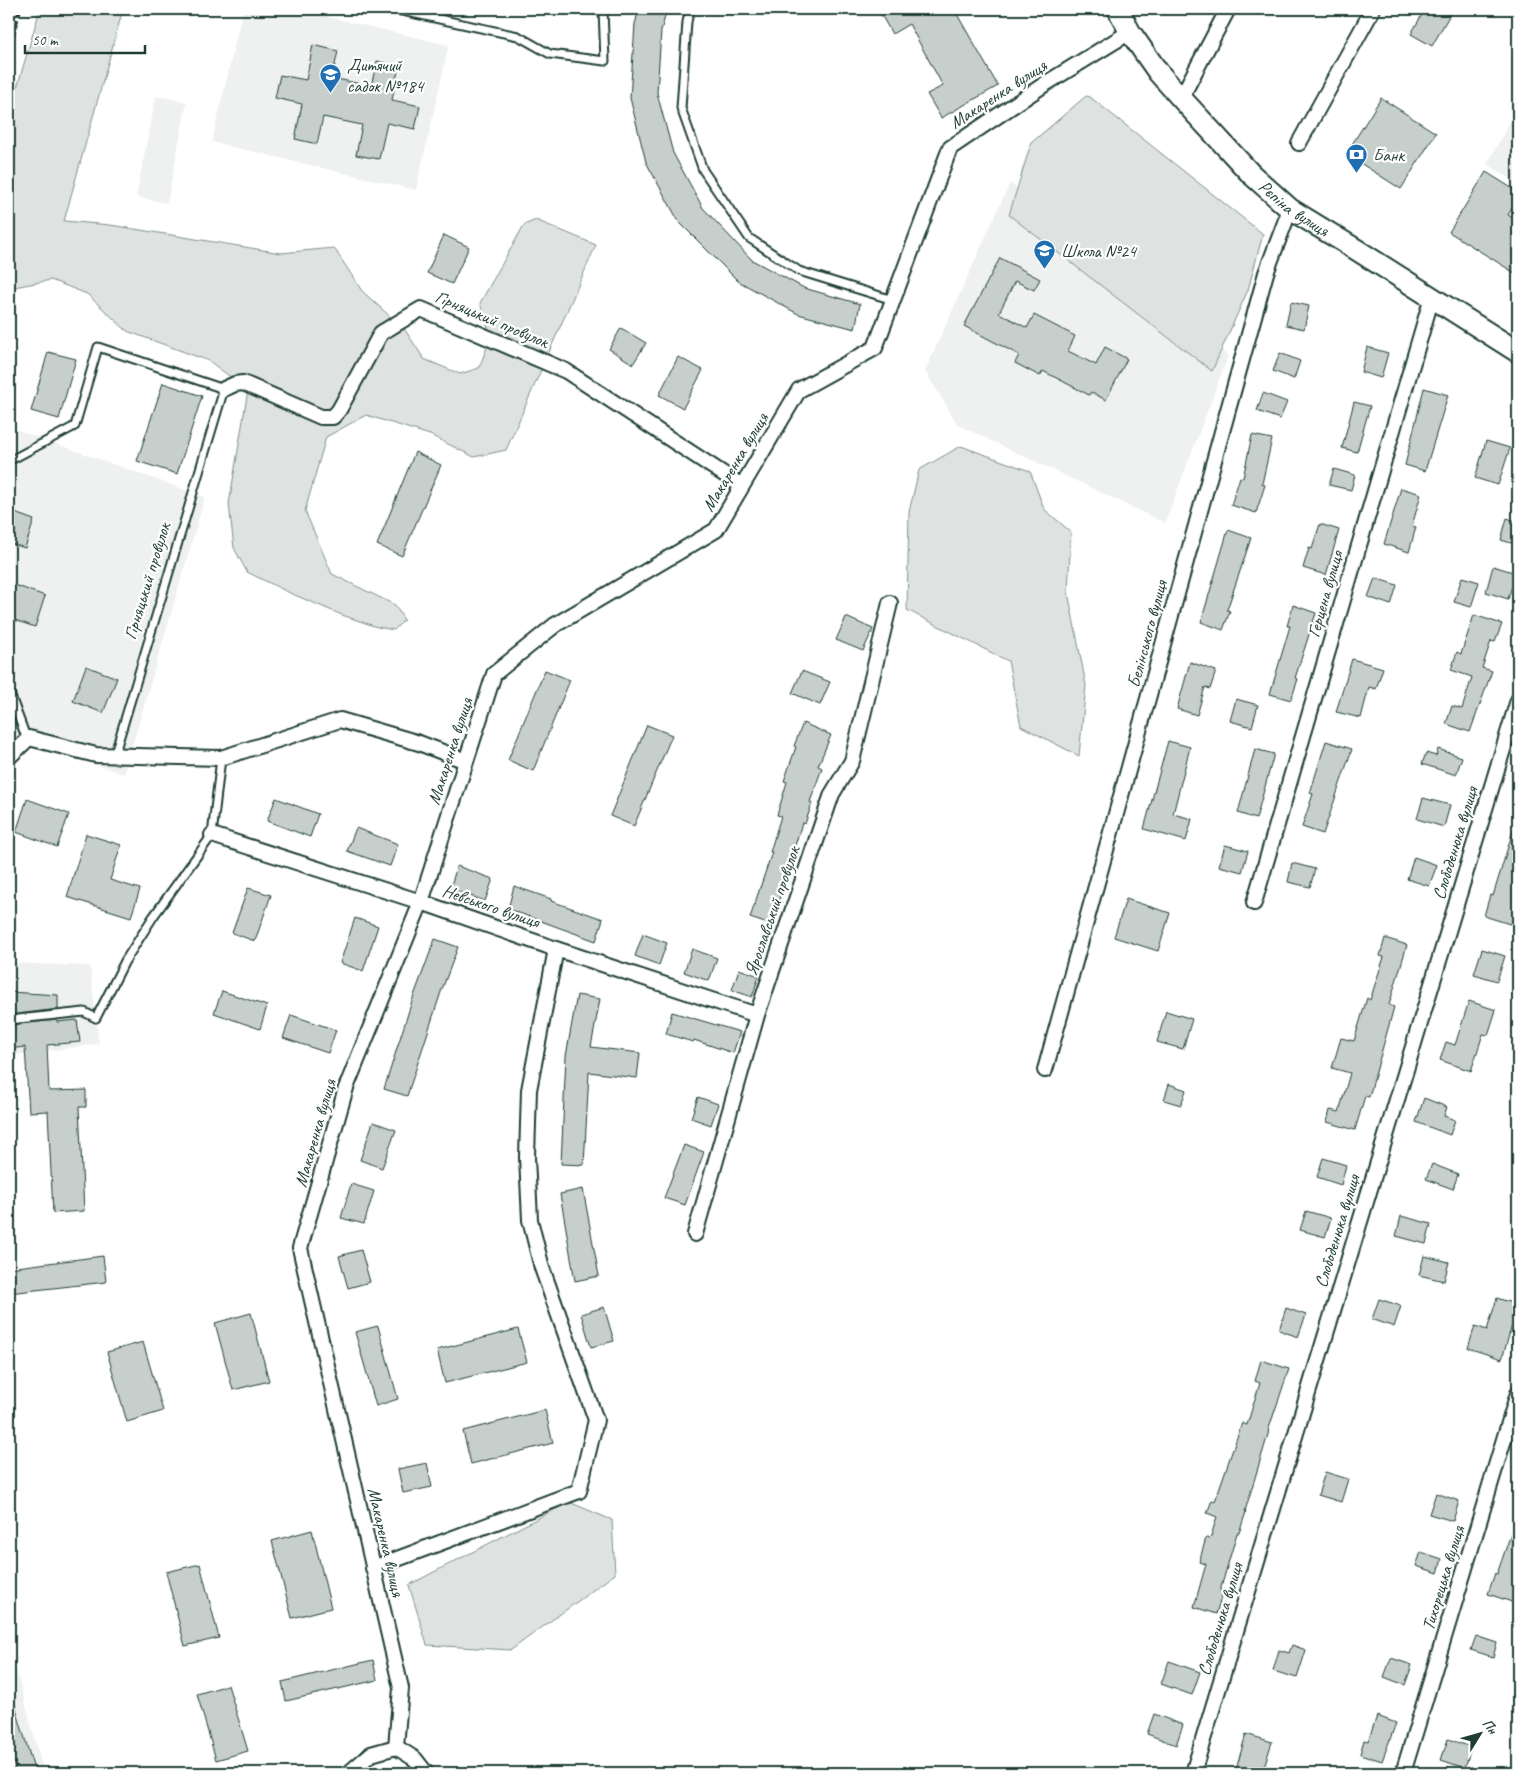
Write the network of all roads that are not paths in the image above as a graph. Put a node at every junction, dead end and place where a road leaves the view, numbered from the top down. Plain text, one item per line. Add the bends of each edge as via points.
1 (393, 9) edge
2 (603, 9) edge
3 (690, 9) edge
4 (1118, 9) edge
5 (1228, 9) edge
6 (1373, 9) edge
7 (1130, 32) junction
8 (1181, 98) junction
9 (1299, 143) dead end
10 (1290, 209) junction
11 (1432, 297) junction
12 (893, 300) junction
13 (1518, 352) edge
14 (224, 389) junction
15 (9, 461) edge
16 (742, 486) junction
17 (890, 603) dead end
18 (9, 691) edge
19 (1518, 700) edge
20 (27, 740) junction
21 (114, 756) junction
22 (9, 757) edge
23 (221, 758) junction
24 (466, 761) junction
25 (212, 835) junction
26 (421, 902) junction
27 (1254, 903) dead end
28 (556, 949) junction
29 (757, 1015) junction
30 (9, 1020) edge
31 (1045, 1070) dead end
32 (695, 1234) dead end
33 (1518, 1393) edge
34 (1513, 1429) edge
35 (373, 1568) junction
36 (396, 1747) junction
37 (371, 1754) junction
38 (349, 1773) edge
39 (364, 1773) edge
40 (426, 1773) edge
41 (1193, 1773) edge
42 (1403, 1773) edge

1 - 2 lane via 518,36 550,54 605,61
3 - 12 lane via 682,108 703,170 749,238 799,271
4 - 7 street, Рєпіна вулиця
5 - 8 street
6 - 9 street
7 - 8 street, Рєпіна вулиця
7 - 12 street, Макаренка вулиця via 950,148
8 - 10 street, Рєпіна вулиця via 1251,174
10 - 11 street, Рєпіна вулиця
10 - 31 street, Белінського вулиця via 1266,273
11 - 13 street, Рєпіна вулиця
11 - 27 street, Герцена вулиця
12 - 16 street, Макаренка вулиця via 875,348 799,390
14 - 15 lane, Гірняцький провулок via 98,348 75,426
14 - 16 street, Гірняцький провулок via 243,384 321,417 333,417 381,333 421,308 566,371
14 - 21 lane, Гірняцький провулок
16 - 24 street, Макаренка вулиця via 716,530 555,626 494,674
17 - 29 street, Ярославський провулок via 852,761 832,794
18 - 20 lane
19 - 41 street, Слободенюка вулиця
20 - 21 street
20 - 22 street
21 - 23 street
23 - 24 street via 340,720 419,743
23 - 25 lane
24 - 26 street, Макаренка вулиця
25 - 26 street, Невського вулиця
25 - 30 lane via 125,961 96,1018 84,1012
26 - 28 street, Невського вулиця
26 - 35 street, Макаренка вулиця via 346,1088 300,1248
28 - 29 street, Невського вулиця
28 - 35 street via 530,1090 527,1158 530,1220 542,1268 596,1420 579,1491
29 - 32 street, Ярославський провулок
33 - 34 street, Тихорецька вулиця
34 - 42 street, Тихорецька вулиця
35 - 36 street, Макаренка вулиця via 401,1688
36 - 37 street
36 - 40 street via 415,1759
37 - 38 street
37 - 39 street

